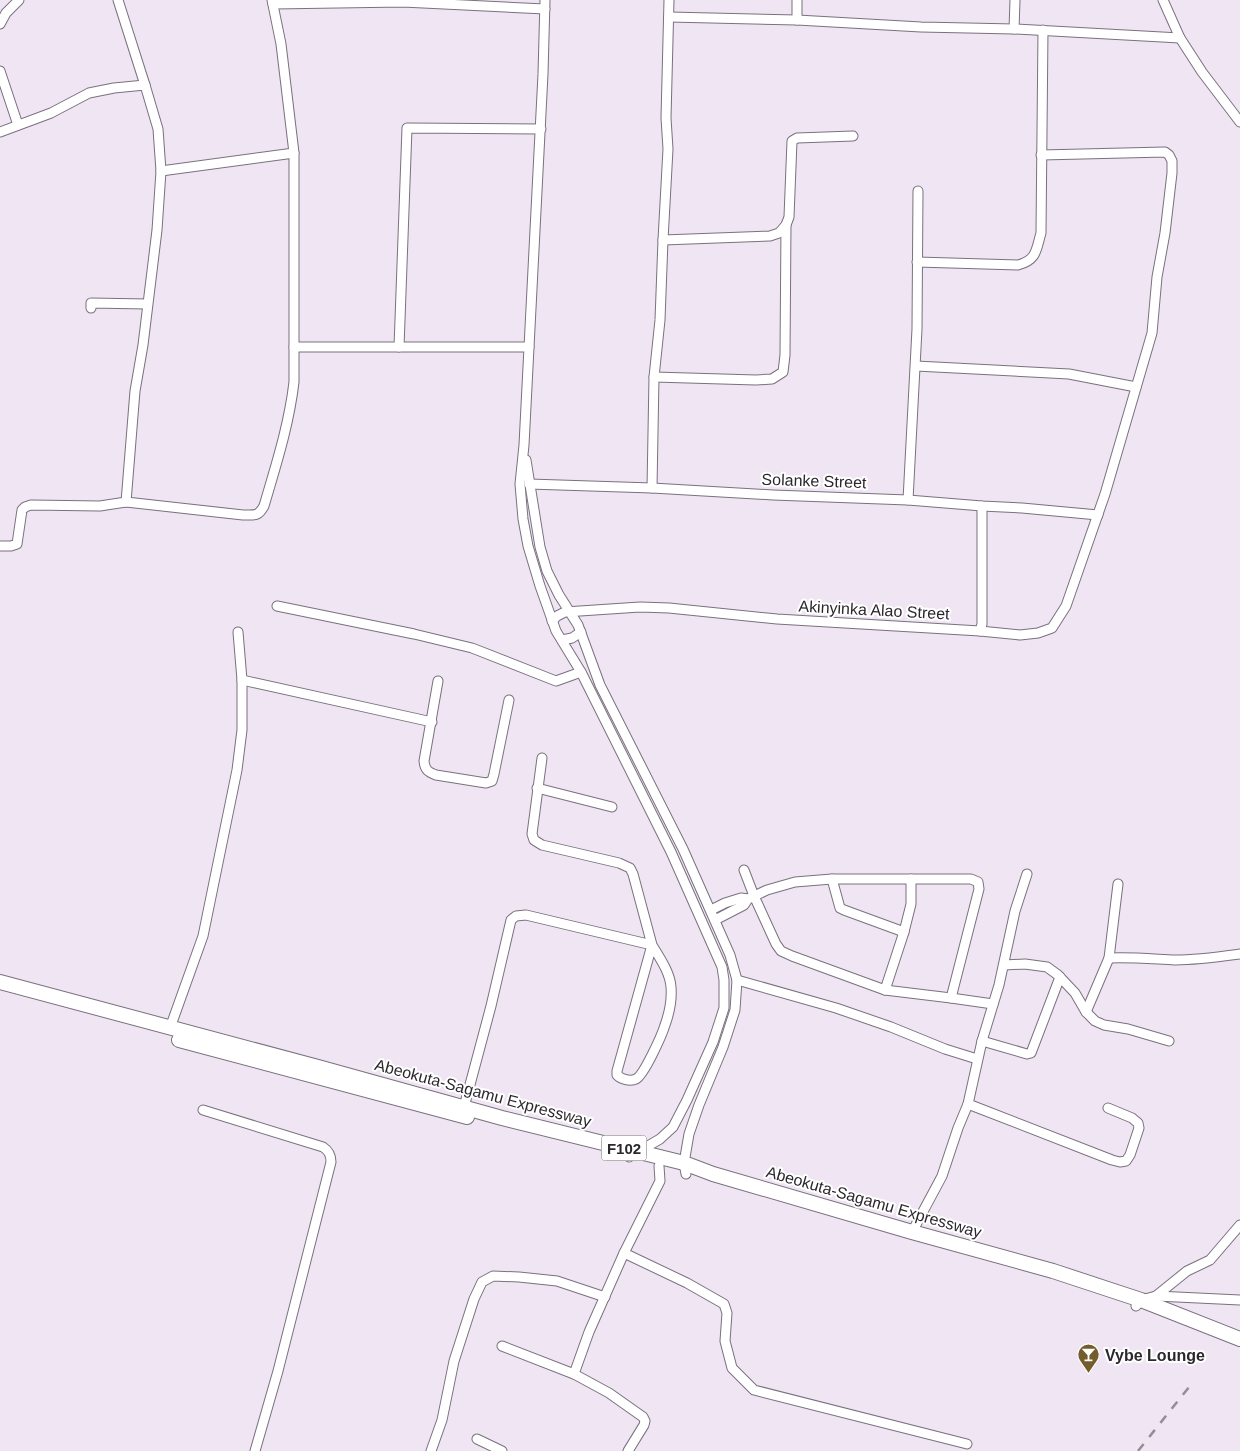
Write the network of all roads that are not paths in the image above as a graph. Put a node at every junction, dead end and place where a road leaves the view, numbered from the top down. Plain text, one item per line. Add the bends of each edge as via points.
1 (19, 0) edge
2 (118, 0) edge
3 (669, 0) edge
4 (797, 0) edge
5 (1015, 0) edge
6 (1163, 0) edge
7 (272, 2) edge
8 (545, 4) edge
9 (669, 17) junction
10 (797, 20) junction
11 (0, 24) edge
12 (1014, 29) junction
13 (1042, 30) junction
14 (1180, 38) junction
15 (0, 71) edge
16 (145, 85) junction
17 (1240, 122) edge
18 (18, 125) junction
19 (540, 129) junction
20 (0, 132) edge
21 (853, 136) dead end
22 (294, 153) junction
23 (1041, 155) junction
24 (162, 170) junction
25 (918, 191) dead end
26 (786, 225) junction
27 (663, 240) junction
28 (917, 262) junction
29 (147, 304) junction
30 (91, 308) dead end
31 (294, 347) junction
32 (399, 347) junction
33 (529, 347) junction
34 (916, 366) junction
35 (654, 377) junction
36 (1136, 388) junction
37 (524, 445) junction
38 (529, 484) junction
39 (652, 488) junction
40 (908, 500) junction
41 (126, 502) junction
42 (982, 506) junction
43 (1098, 515) junction
44 (0, 546) edge
45 (277, 606) dead end
46 (571, 613) junction
47 (552, 621) junction
48 (980, 631) junction
49 (238, 632) dead end
50 (581, 632) junction
51 (562, 640) junction
52 (581, 672) junction
53 (242, 680) junction
54 (438, 681) dead end
55 (509, 700) dead end
56 (432, 722) junction
57 (542, 758) dead end
58 (537, 788) junction
59 (612, 807) dead end
60 (744, 870) dead end
61 (1027, 874) dead end
62 (912, 878) junction
63 (832, 880) junction
64 (1118, 884) dead end
65 (751, 898) junction
66 (711, 910) junction
67 (715, 920) junction
68 (904, 932) junction
69 (652, 944) junction
70 (1240, 954) edge
71 (1109, 958) junction
72 (1004, 965) junction
73 (1060, 977) junction
74 (737, 980) junction
75 (0, 982) edge
76 (885, 990) junction
77 (0, 991) edge
78 (951, 998) junction
79 (993, 1004) junction
80 (1086, 1012) junction
81 (170, 1028) junction
82 (982, 1041) junction
83 (1169, 1041) dead end
84 (977, 1059) junction
85 (687, 1100) junction
86 (968, 1104) junction
87 (699, 1105) junction
88 (464, 1106) junction
89 (1108, 1108) dead end
90 (204, 1110) dead end
91 (673, 1127) junction
92 (689, 1134) junction
93 (634, 1154) junction
94 (660, 1166) junction
95 (685, 1169) junction
96 (1240, 1225) edge
97 (912, 1232) junction
98 (624, 1253) junction
99 (1156, 1296) junction
100 (604, 1297) junction
101 (1240, 1300) edge
102 (1139, 1303) junction
103 (1240, 1340) edge
104 (502, 1346) dead end
105 (1240, 1348) edge
106 (574, 1374) junction
107 (477, 1439) dead end
108 (967, 1444) dead end
109 (255, 1451) edge
110 (431, 1451) edge
111 (502, 1451) edge
112 (628, 1451) edge

1 - 11 street
2 - 16 street
3 - 9 street
4 - 10 street
5 - 12 street
6 - 14 street
7 - 8 street
7 - 22 street via 281,44
8 - 19 street
9 - 10 street
9 - 27 street via 668,149
10 - 12 street
12 - 13 street
13 - 14 street
13 - 23 street
14 - 17 street
15 - 18 street
16 - 18 street via 90,93
16 - 24 street via 158,128
18 - 20 street
19 - 32 street via 407,128
19 - 33 street
21 - 26 street via 797,138 792,141
22 - 24 street
22 - 31 street
23 - 28 street via 1041,233 1029,262 1008,265
23 - 36 street, Akinyinka Alao Street via 1165,152 1172,161 1152,333
24 - 29 street
25 - 28 street
26 - 27 street via 779,233 770,236
26 - 35 street via 783,372 772,379 756,380
27 - 35 street
28 - 34 street
29 - 30 street via 91,303
29 - 41 street via 135,391
31 - 32 street
31 - 41 street via 292,407 260,512 243,515
32 - 33 street
33 - 37 street
34 - 36 street via 1069,374
34 - 40 street
35 - 39 street
36 - 43 street, Akinyinka Alao Street
37 - 38 street
37 - 47 street via 520,484 523,519 530,554
38 - 39 street, Solanke Street
38 - 46 street via 547,571
39 - 40 street, Solanke Street
40 - 42 street, Solanke Street
41 - 44 street via 100,506 25,507 16,544
42 - 43 street, Solanke Street
42 - 48 street
43 - 48 street, Akinyinka Alao Street via 1066,606 1052,628 1020,635
45 - 52 street via 472,648 556,681
46 - 47 street via 561,614
46 - 48 street, Akinyinka Alao Street via 613,608 669,608 777,619
46 - 50 street
47 - 51 street
49 - 53 street
50 - 51 street
50 - 66 street via 600,685 684,849
51 - 52 street
52 - 85 street via 671,852 722,967 724,1008
53 - 56 street
53 - 81 street via 242,730 237,770 203,936
54 - 56 street
55 - 56 street via 492,781 429,772 424,761
57 - 58 street
58 - 59 street
58 - 69 street via 534,840 542,845 630,868
60 - 65 street
61 - 72 street via 1015,911
62 - 63 street
62 - 68 street
62 - 78 street via 971,879 978,882 979,889
63 - 65 street via 794,882
63 - 68 street via 840,908
64 - 71 street
65 - 66 street via 741,898
65 - 67 street
65 - 76 street via 781,951
66 - 67 street
67 - 74 street
68 - 76 street
69 - 69 street via 617,1071 620,1078 636,1079 646,1067 665,1027 671,997 670,982
69 - 88 street via 526,914 511,920 492,1006
70 - 71 street via 1175,960
71 - 80 street
72 - 73 street via 1046,967
72 - 79 street
73 - 80 street
73 - 82 street via 1031,1053
74 - 84 street via 836,1008
74 - 87 street via 734,1010 724,1047
75 - 81 highway, Abeokuta-Sagamu Expressway / F102
76 - 78 street
77 - 93 highway, Abeokuta-Sagamu Expressway / F102 via 498,1126
78 - 79 street
79 - 82 street
80 - 83 street via 1094,1022
81 - 88 highway, Abeokuta-Sagamu Expressway / F102
82 - 84 street
84 - 86 street
85 - 87 street
85 - 91 street
86 - 89 street via 1112,1160 1126,1161 1138,1123
86 - 97 street via 942,1176
87 - 92 street
88 - 93 highway, Abeokuta-Sagamu Expressway / F102
90 - 109 street via 323,1147 331,1155
91 - 92 street
91 - 93 street
92 - 95 street
93 - 94 highway, Abeokuta-Sagamu Expressway / F102
93 - 95 highway, Abeokuta-Sagamu Expressway / F102
94 - 95 highway, Abeokuta-Sagamu Expressway / F102
94 - 98 street via 660,1181
95 - 97 highway, Abeokuta-Sagamu Expressway / F102 via 713,1174
95 - 102 highway, Abeokuta-Sagamu Expressway / F102
96 - 99 street via 1210,1260 1186,1271
97 - 102 highway, Abeokuta-Sagamu Expressway / F102 via 1053,1271
98 - 100 street
98 - 108 street via 724,1304 728,1313 725,1341 732,1368 754,1390
99 - 101 street
99 - 102 street
100 - 106 street
100 - 110 street via 557,1281 493,1276 482,1282 454,1361 442,1420
102 - 103 highway, Abeokuta-Sagamu Expressway / F102
102 - 105 highway, Abeokuta-Sagamu Expressway / F102
104 - 106 street
106 - 112 street via 643,1417 644,1425
107 - 111 street

